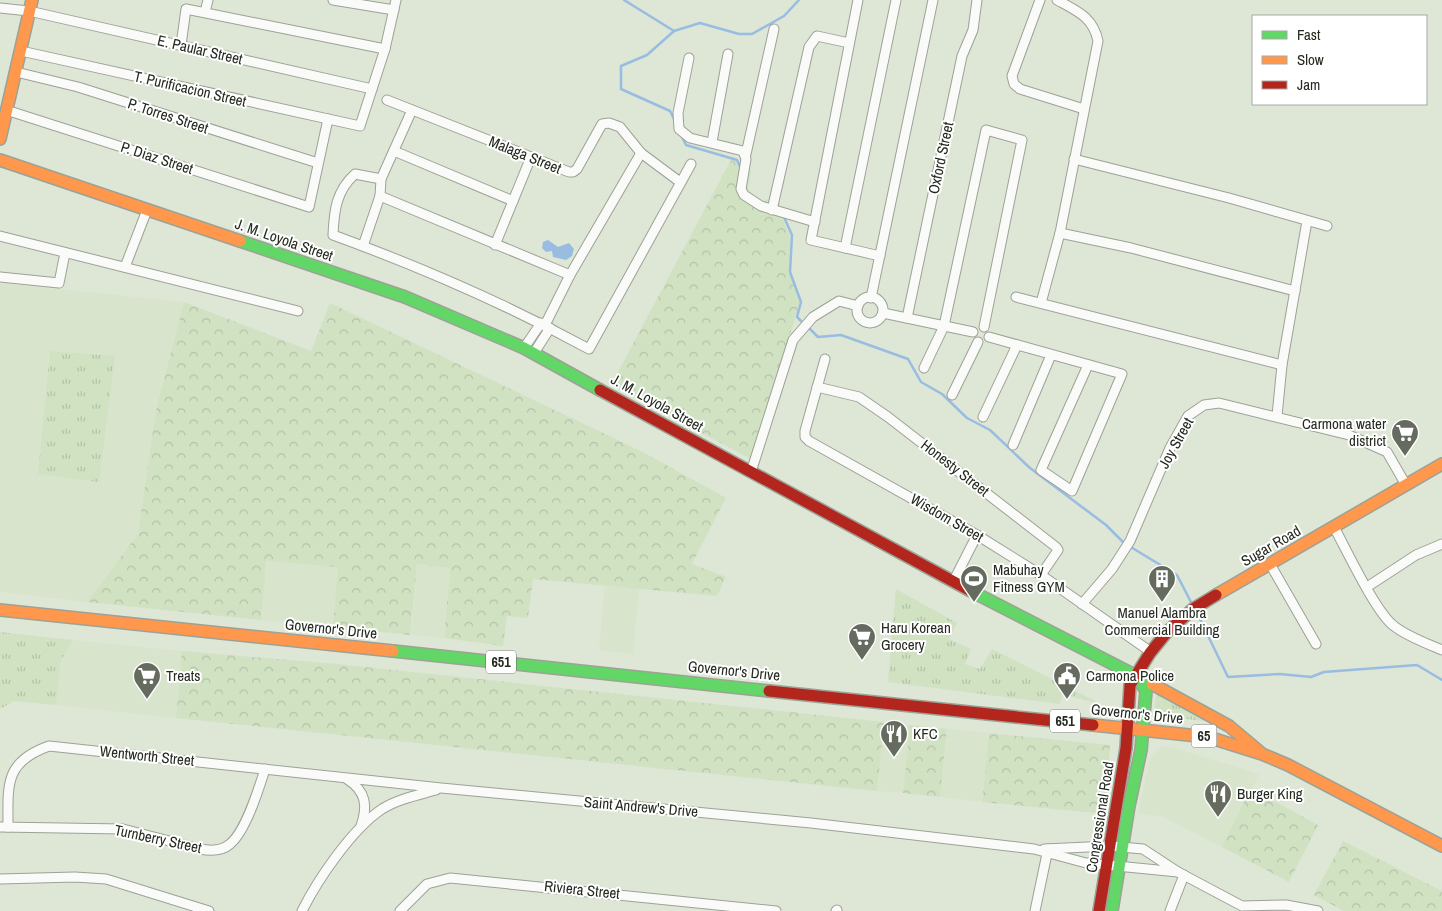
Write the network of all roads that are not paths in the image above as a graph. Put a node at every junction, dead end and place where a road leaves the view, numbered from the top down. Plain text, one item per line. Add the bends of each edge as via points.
1 (208, 0) edge
2 (333, 0) edge
3 (396, 0) edge
4 (858, 0) edge
5 (896, 0) edge
6 (933, 0) edge
7 (977, 0) edge
8 (1040, 0) edge
9 (1057, 0) edge
10 (30, 6) edge
11 (0, 8) edge
12 (394, 10) junction
13 (205, 12) junction
14 (774, 29) dead end
15 (849, 43) junction
16 (181, 45) junction
17 (385, 49) junction
18 (21, 51) junction
19 (728, 54) dead end
20 (690, 58) dead end
21 (16, 72) junction
22 (372, 89) junction
23 (387, 100) dead end
24 (1084, 108) junction
25 (6, 110) junction
26 (412, 110) junction
27 (328, 119) junction
28 (0, 139) edge
29 (712, 142) junction
30 (394, 152) junction
31 (641, 152) junction
32 (746, 154) junction
33 (531, 156) junction
34 (0, 160) edge
35 (1074, 160) junction
36 (318, 163) junction
37 (691, 164) dead end
38 (382, 179) junction
39 (680, 182) junction
40 (380, 196) junction
41 (513, 201) junction
42 (147, 210) junction
43 (772, 210) junction
44 (1307, 221) junction
45 (815, 222) junction
46 (1327, 226) dead end
47 (1060, 233) junction
48 (0, 236) edge
49 (495, 245) junction
50 (363, 246) junction
51 (845, 248) junction
52 (65, 253) junction
53 (880, 256) junction
54 (125, 267) junction
55 (570, 275) junction
56 (0, 277) edge
57 (1295, 291) junction
58 (1016, 297) dead end
59 (871, 298) junction
60 (1041, 303) junction
61 (858, 306) junction
62 (298, 311) dead end
63 (883, 313) junction
64 (907, 318) junction
65 (545, 325) junction
66 (944, 326) junction
67 (984, 327) junction
68 (973, 332) junction
69 (989, 337) junction
70 (978, 342) junction
71 (1017, 345) junction
72 (529, 350) junction
73 (1051, 354) junction
74 (825, 359) dead end
75 (1088, 365) junction
76 (1282, 365) junction
77 (924, 368) dead end
78 (817, 387) junction
79 (952, 395) dead end
80 (1277, 416) junction
81 (983, 417) dead end
82 (1012, 445) dead end
83 (1442, 464) edge
84 (750, 472) junction
85 (1406, 485) junction
86 (1334, 527) junction
87 (977, 535) junction
88 (1442, 544) edge
89 (1270, 564) junction
90 (1041, 575) junction
91 (953, 582) junction
92 (1367, 588) junction
93 (1082, 604) junction
94 (0, 610) edge
95 (1316, 644) dead end
96 (1442, 650) edge
97 (1151, 652) junction
98 (1138, 678) junction
99 (1128, 727) junction
100 (1143, 729) junction
101 (1262, 754) junction
102 (265, 769) junction
103 (345, 778) junction
104 (441, 788) junction
105 (4, 827) edge
106 (360, 828) junction
107 (1110, 846) junction
108 (1442, 846) edge
109 (1124, 848) junction
110 (1048, 851) junction
111 (1108, 864) junction
112 (1121, 866) junction
113 (1181, 874) junction
114 (0, 879) edge
115 (209, 911) edge
116 (302, 911) edge
117 (400, 911) edge
118 (776, 911) edge
119 (1035, 911) edge
120 (1099, 911) edge
121 (1112, 911) edge
122 (1170, 911) edge
123 (1318, 911) edge

1 - 13 street
2 - 12 street
3 - 12 street
4 - 15 street
5 - 51 street
6 - 53 street
7 - 64 street, Oxford Street via 973,30 962,56
8 - 24 street via 1012,76 1014,84 1020,89
9 - 24 street via 1080,13 1095,27 1098,41
10 - 11 street, E. Paular Street
10 - 16 street, E. Paular Street
10 - 18 main road
12 - 17 street
13 - 16 street via 186,9
13 - 17 street
14 - 32 street
15 - 43 street via 817,36 809,47
15 - 45 street
16 - 22 street, E. Paular Street
17 - 22 street
18 - 21 main road
18 - 27 street, T. Purificacion Street
19 - 29 street
20 - 29 street via 677,122 684,134
21 - 25 main road
21 - 36 street, P. Torres Street via 78,87
22 - 27 street, T. Purificacion Street via 360,126
23 - 26 street, Malaga Street
24 - 35 street
25 - 28 main road
25 - 36 street, P. Diaz Street via 308,207
26 - 30 street
26 - 33 street, Malaga Street
27 - 36 street
29 - 32 street via 738,148
30 - 38 street
30 - 41 street
31 - 33 street, Malaga Street via 620,128 609,123 602,124 573,172
31 - 39 street, Malaga Street
31 - 55 street
32 - 43 street via 741,190 761,206
33 - 41 street
34 - 42 main road, J. M. Loyola Street / 65
35 - 44 street
35 - 47 street
37 - 39 street
38 - 40 street
38 - 50 street via 355,174 344,184 334,208 332,235
39 - 65 street via 589,349
40 - 49 street
40 - 50 street
41 - 49 street
42 - 54 street
42 - 72 main road, J. M. Loyola Street / 65 via 405,297
43 - 45 street
44 - 46 street
44 - 57 street
45 - 51 street via 811,240
47 - 57 street
47 - 60 street
48 - 52 street
49 - 55 street
50 - 65 street via 476,291
51 - 53 street
52 - 54 street
52 - 56 street via 59,284
53 - 59 street
54 - 62 street
55 - 65 street
57 - 76 street
58 - 60 street
59 - 61 street
59 - 63 street via 882,304
60 - 76 street
61 - 63 street via 860,318 867,323 878,320
61 - 84 street via 839,301 813,317 793,340
63 - 64 street
64 - 66 street
65 - 72 street via 532,336
65 - 72 street via 541,341
66 - 67 street via 986,130 1022,140
66 - 68 street
66 - 77 street
67 - 68 street via 979,326
67 - 69 street
68 - 70 street
69 - 70 street
69 - 71 street
70 - 79 street
71 - 73 street
71 - 81 street
72 - 84 main road, J. M. Loyola Street / 65
73 - 75 street
73 - 82 street
74 - 78 street, Wisdom Street
75 - 75 street via 1041,470 1072,491 1122,374
76 - 80 street
78 - 87 street, Wisdom Street via 804,431 809,441
78 - 90 street, Honesty Street via 859,397 1056,546 1056,554
80 - 85 street, Joy Street via 1349,435 1387,452
80 - 93 street, Joy Street via 1219,403 1204,405 1188,416 1170,448 1127,545 1112,569
83 - 85 main road, Sugar Road
84 - 91 main road, J. M. Loyola Street / 65
85 - 86 main road, Sugar Road
86 - 89 main road, Sugar Road
86 - 92 street
87 - 90 street, Wisdom Street
87 - 91 street
88 - 92 street via 1416,555
89 - 95 street
89 - 97 main road, Sugar Road via 1200,604 1184,616
90 - 93 street, Wisdom Street
91 - 98 main road, J. M. Loyola Street / 65
92 - 96 street via 1392,625 1406,635
93 - 97 street, Wisdom Street
94 - 99 main road, Governor's Drive / 651
97 - 98 main road, Sugar Road
98 - 99 main road, Sugar Road via 1130,685
98 - 100 main road via 1146,691
98 - 101 main road, J. M. Loyola Street / 65 via 1229,726
99 - 100 main road, Governor's Drive / 65
99 - 107 main road, Congressional Road
100 - 101 main road, Governor's Drive / 65 via 1208,737
100 - 109 main road, Congressional Road
101 - 108 main road, Governor's Drive / 65
102 - 103 street, Wentworth Street
102 - 105 street, Turnberry Street via 247,817 224,853 123,829
102 - 105 street, Wentworth Street via 49,746 34,752 16,766 8,789
103 - 104 street, Wentworth Street
103 - 106 street via 356,785 366,802
104 - 106 street, Saint Andrew's Drive via 383,809
104 - 110 street, Saint Andrew's Drive via 811,823
106 - 116 street, Saint Andrew's Drive
107 - 109 street, Saint Andrew's Drive
107 - 110 street, Saint Andrew's Drive
107 - 111 main road, Congressional Road
109 - 112 main road, Congressional Road
109 - 113 street, Saint Andrew's Drive via 1143,849
110 - 111 street, Saint Andrew's Drive via 1086,863
110 - 119 street
111 - 112 street, Saint Andrew's Drive
111 - 120 main road, Congressional Road
112 - 113 street, Saint Andrew's Drive
112 - 121 main road, Congressional Road
113 - 122 street
113 - 123 street, Saint Andrew's Drive via 1242,906 1286,905
114 - 115 street via 106,879
117 - 118 street, Riviera Street via 427,884 450,878

